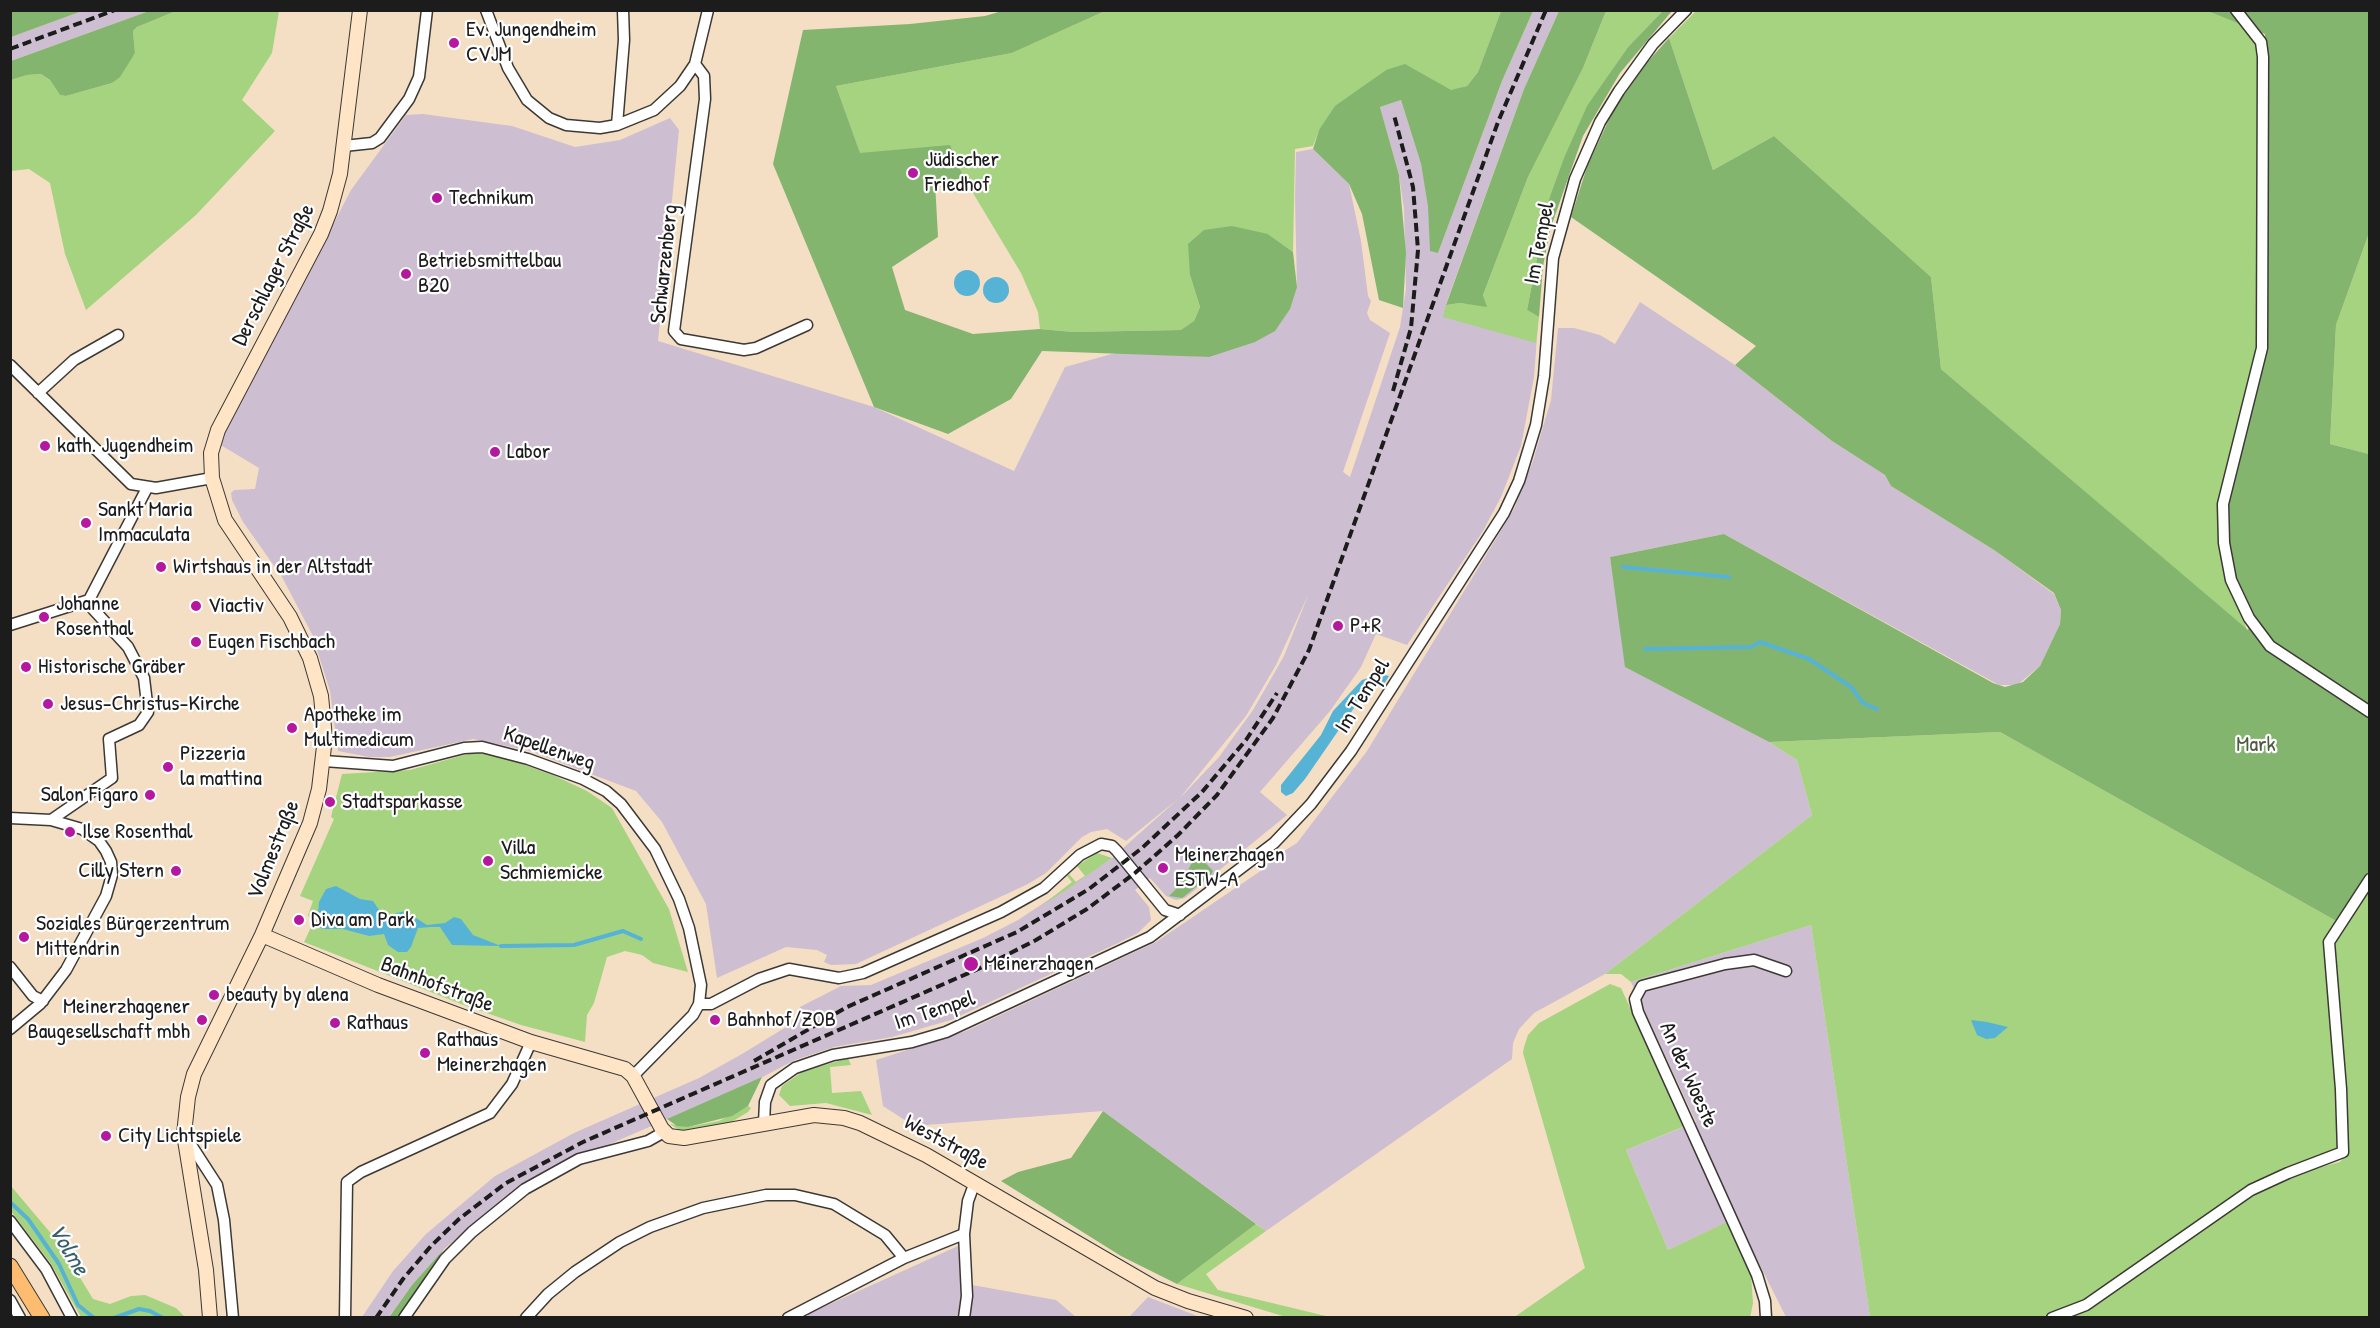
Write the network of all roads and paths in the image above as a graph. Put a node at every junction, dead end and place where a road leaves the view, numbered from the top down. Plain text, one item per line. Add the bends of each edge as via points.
1 (360, 10) edge
2 (427, 10) edge
3 (486, 10) edge
4 (623, 10) edge
5 (708, 10) edge
6 (1686, 10) edge
7 (2236, 10) edge
8 (695, 63) junction
9 (617, 125) junction
10 (344, 146) junction
11 (807, 325) dead end
12 (118, 335) dead end
13 (10, 365) edge
14 (38, 393) junction
15 (212, 478) junction
16 (147, 489) junction
17 (88, 600) junction
18 (10, 625) edge
19 (2370, 712) edge
20 (324, 761) junction
21 (10, 818) edge
22 (51, 819) junction
23 (2370, 879) edge
24 (1180, 915) junction
25 (262, 935) junction
26 (10, 968) edge
27 (1786, 971) dead end
28 (43, 1001) junction
29 (699, 1004) junction
30 (10, 1029) edge
31 (531, 1042) junction
32 (633, 1076) junction
33 (764, 1123) junction
34 (664, 1132) junction
35 (184, 1134) junction
36 (975, 1182) junction
37 (10, 1221) edge
38 (964, 1234) junction
39 (904, 1258) junction
40 (10, 1266) edge
41 (10, 1300) edge
42 (810, 1305) junction
43 (1225, 1315) edge
44 (20, 1317) edge
45 (42, 1317) edge
46 (72, 1317) edge
47 (210, 1317) edge
48 (233, 1317) edge
49 (345, 1317) edge
50 (404, 1317) edge
51 (526, 1317) edge
52 (789, 1317) edge
53 (812, 1317) edge
54 (964, 1317) edge
55 (1246, 1317) edge
56 (1766, 1317) edge
57 (2052, 1317) edge

1 - 10 main road, Derschlager Straße
2 - 10 street via 419,77 409,99 380,138 372,143
3 - 9 street via 508,68 535,108 566,125
4 - 9 street
5 - 8 street
6 - 24 street, Im Tempel via 1635,67 1586,150 1559,229 1551,277 1544,376 1530,447 1504,513 1351,751 1288,830
7 - 19 street via 2261,42 2263,57 2262,348 2223,504 2224,543 2231,580 2249,618 2270,646
8 - 9 street via 680,86 662,103 639,118
8 - 11 street, Schwarzenberg via 704,76 705,99 674,331 681,339 744,350
10 - 15 main road, Derschlager Straße via 335,195 321,234 215,435
12 - 14 street via 74,360
13 - 14 street
14 - 16 street via 123,479
15 - 16 street
15 - 20 main road, Volmestraße via 225,520 290,617 310,658 324,718
16 - 17 street
17 - 18 street
17 - 22 street via 128,647 144,678 146,717 109,739 112,778
20 - 25 main road, Volmestraße via 310,824
20 - 29 street, Kapellenweg via 385,766 482,747 528,759 606,791 642,829 679,899 699,969
21 - 22 street
22 - 28 street via 76,827 99,841 111,862 112,875 106,896 66,970
23 - 57 street via 2329,942 2343,1152 2252,1190 2086,1305
24 - 29 street via 1165,910 1117,851 1101,844 1080,855 1044,888 1001,912 864,973 833,978 789,969 759,979 711,1004
24 - 33 street, Im Tempel via 1150,937 966,1024 912,1041 833,1054 795,1068 771,1085
25 - 31 main road, Bahnhofstraße via 378,985
25 - 35 main road, Volmestraße via 194,1074
26 - 28 street via 33,996
27 - 56 street, An der Woeste via 1754,960 1725,964 1642,986 1635,999 1757,1275
28 - 30 street
29 - 32 street via 693,1015
31 - 32 main road, Bahnhofstraße via 614,1065
31 - 49 street via 512,1084 490,1113 347,1182
32 - 34 main road
33 - 34 main road, Weststraße via 684,1138
33 - 36 main road, Weststraße via 814,1115 844,1118 880,1132
34 - 50 street via 648,1141 579,1159 525,1189 445,1259
35 - 47 main road, Volmestraße
35 - 48 street via 217,1185
36 - 38 street
36 - 43 main road, Weststraße via 1155,1288
37 - 46 street via 46,1269
38 - 39 street
38 - 54 street
39 - 42 street
39 - 51 street via 885,1235 834,1204 795,1195 766,1195 703,1208 620,1242 575,1272
40 - 45 main road
41 - 44 street
42 - 52 street
42 - 53 street
43 - 55 main road, Weststraße

